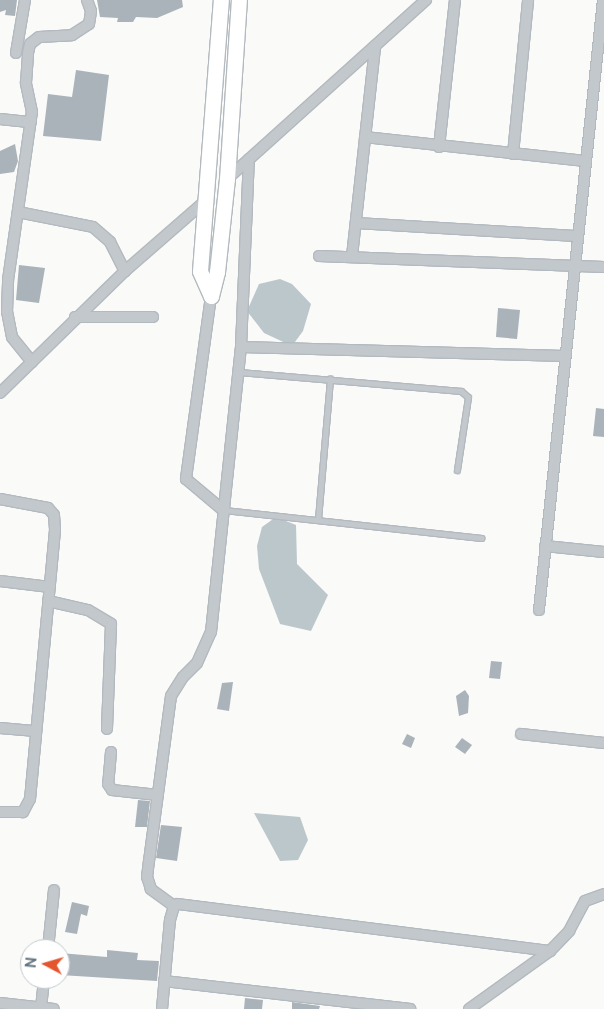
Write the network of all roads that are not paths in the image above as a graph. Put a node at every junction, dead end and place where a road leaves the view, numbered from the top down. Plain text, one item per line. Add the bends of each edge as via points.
1 (25, 0) edge
2 (87, 0) edge
3 (221, 0) edge
4 (239, 0) edge
5 (426, 0) edge
6 (455, 0) edge
7 (528, 0) edge
8 (603, 0) edge
9 (375, 46) junction
10 (16, 53) dead end
11 (0, 119) edge
12 (30, 122) junction
13 (365, 137) junction
14 (439, 147) junction
15 (512, 154) junction
16 (249, 159) junction
17 (585, 161) junction
18 (226, 179) junction
19 (204, 202) junction
20 (18, 212) junction
21 (356, 223) junction
22 (576, 236) junction
23 (319, 256) dead end
24 (352, 256) junction
25 (574, 265) junction
26 (604, 267) edge
27 (125, 271) junction
28 (211, 296) junction
29 (75, 317) junction
30 (153, 317) dead end
31 (241, 347) junction
32 (565, 356) junction
33 (32, 362) junction
34 (239, 372) junction
35 (330, 379) junction
36 (0, 393) edge
37 (457, 470) dead end
38 (0, 499) edge
39 (223, 510) junction
40 (318, 519) junction
41 (481, 538) dead end
42 (545, 546) junction
43 (604, 552) edge
44 (0, 582) edge
45 (50, 587) junction
46 (48, 601) junction
47 (539, 610) dead end
48 (0, 728) edge
49 (108, 729) dead end
50 (36, 731) junction
51 (521, 734) dead end
52 (604, 743) edge
53 (111, 752) dead end
54 (158, 795) junction
55 (0, 812) edge
56 (54, 890) dead end
57 (604, 894) edge
58 (174, 906) junction
59 (49, 939) edge
60 (550, 951) junction
61 (164, 981) junction
62 (43, 989) edge
63 (0, 1003) edge
64 (352, 1006) edge
65 (22, 1008) edge
66 (40, 1008) junction
67 (54, 1009) edge
68 (162, 1009) edge
69 (410, 1009) edge
70 (469, 1009) edge

1 - 10 street
2 - 12 street via 91,11 89,24 72,35 44,35 30,44 26,76 32,104
3 - 19 street
4 - 18 street
5 - 9 street
6 - 14 street
7 - 15 street
8 - 17 street
9 - 13 street
9 - 16 street
11 - 12 street
12 - 20 street
13 - 14 street
13 - 21 street
14 - 15 street
15 - 17 street
16 - 18 street
16 - 31 street
17 - 22 street
18 - 28 street via 217,272
19 - 27 street
19 - 28 street via 200,271
20 - 27 street via 93,228 110,242
20 - 33 street via 7,312 12,337
21 - 22 street
21 - 24 street
22 - 25 street
23 - 24 street
24 - 25 street
25 - 26 street
25 - 32 street
27 - 29 street
28 - 39 street via 186,479
29 - 30 street
29 - 33 street
31 - 32 street
31 - 34 street
32 - 42 street
33 - 36 street
34 - 35 lane
34 - 39 street
35 - 37 lane via 465,393 467,402
35 - 40 lane
38 - 45 street via 42,505 54,515
39 - 40 lane
39 - 54 street via 211,632 198,663 183,677 171,696
40 - 41 lane
42 - 43 street
42 - 47 street
44 - 45 street
45 - 46 street
46 - 49 street via 88,610 111,624 114,631
46 - 50 street
48 - 50 street
50 - 55 street via 29,804 18,813
51 - 52 street
53 - 54 street via 108,784 112,790
54 - 58 street via 148,877 151,889
56 - 59 street
57 - 60 street via 585,901 569,931
58 - 60 street via 186,904
58 - 61 street
60 - 70 street
61 - 64 street
61 - 68 street
62 - 66 street
63 - 65 street
64 - 69 street
65 - 66 street
66 - 67 street

